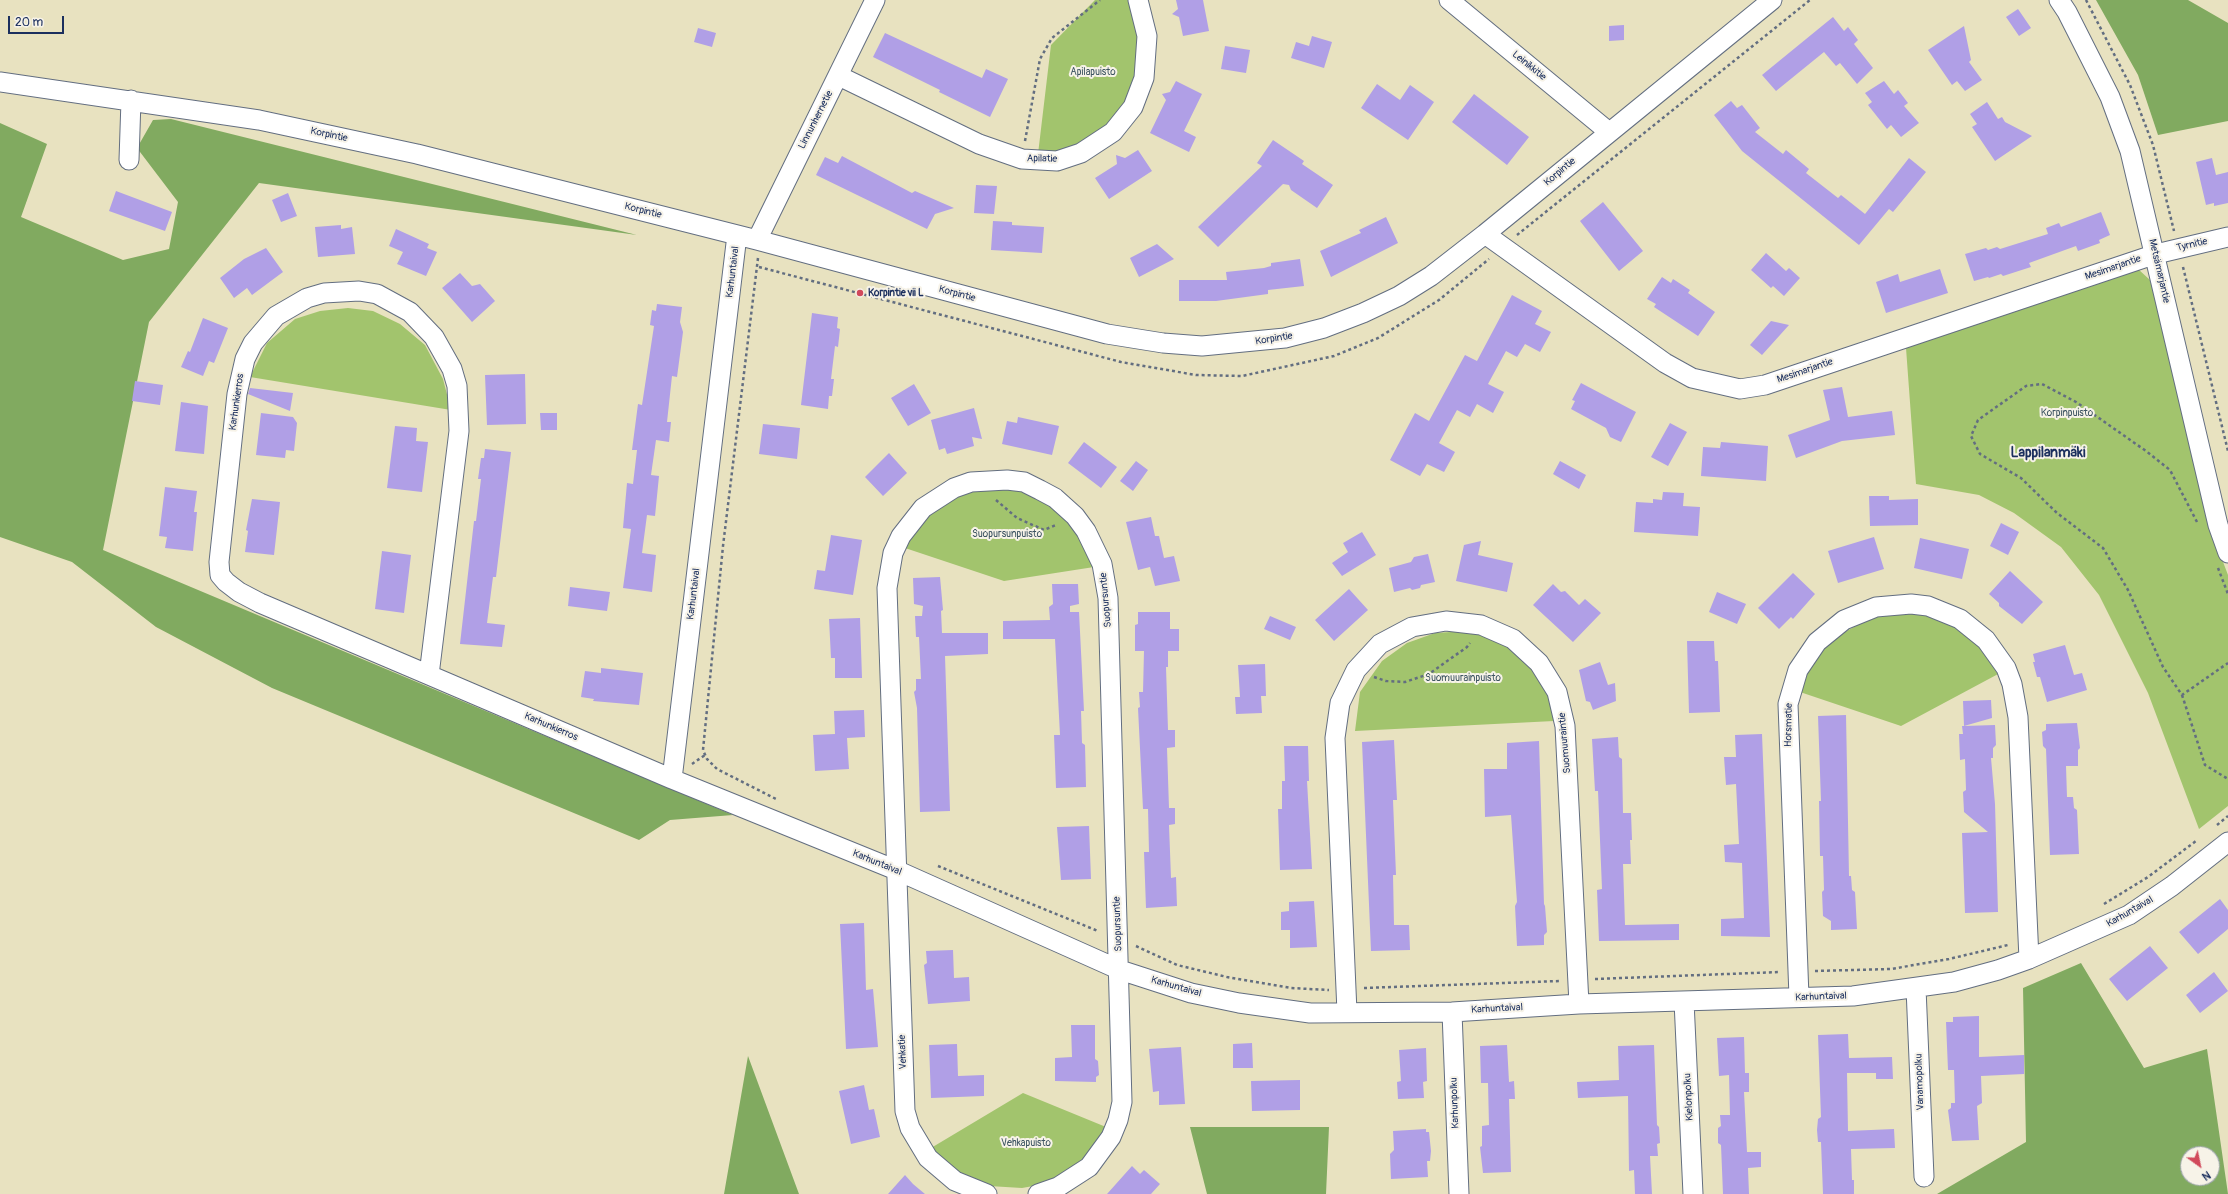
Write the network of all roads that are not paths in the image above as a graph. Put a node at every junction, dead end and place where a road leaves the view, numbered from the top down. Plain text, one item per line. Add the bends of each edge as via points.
1 (875, 0) edge
2 (1138, 0) edge
3 (1449, 0) edge
4 (1772, 0) edge
5 (2059, 0) edge
6 (839, 76) junction
7 (0, 82) edge
8 (131, 100) junction
9 (1609, 132) junction
10 (129, 160) dead end
11 (1485, 234) junction
12 (737, 235) junction
13 (2228, 237) edge
14 (757, 240) junction
15 (2156, 254) junction
16 (2223, 523) edge
17 (2223, 559) edge
18 (429, 675) junction
19 (672, 779) junction
20 (2228, 842) edge
21 (896, 870) junction
22 (2029, 959) junction
23 (1120, 970) junction
24 (1916, 988) junction
25 (1799, 997) junction
26 (1684, 1001) junction
27 (1579, 1004) junction
28 (1347, 1012) junction
29 (1452, 1012) junction
30 (1924, 1177) dead end
31 (987, 1194) edge
32 (1038, 1194) edge
33 (1459, 1194) edge
34 (1693, 1194) edge

1 - 6 street, Linnunhernetie
2 - 6 street, Apilatie via 1146,36 1144,78 1133,107 1113,132 1081,153 1057,161 1022,159 979,144
3 - 9 street, Leinikkitie
4 - 9 street, Korpintie
5 - 15 street, Metsämarjantie via 2068,12 2110,97 2130,151
6 - 14 street, Linnunhernetie
7 - 8 street, Korpintie
8 - 10 street
8 - 12 street, Korpintie via 259,120 417,154
9 - 11 street, Korpintie
11 - 14 street, Korpintie via 1431,276 1399,296 1363,313 1324,328 1285,338 1202,346 1107,334
11 - 15 street, Mesimarjantie via 1665,363 1692,378 1740,388 1765,385
12 - 14 street, Korpintie
12 - 19 street, Karhuntaival
13 - 15 street, Tyrnitie
15 - 16 street, Metsämarjantie
16 - 17 street, Metsämarjantie
18 - 18 street, Karhunkierros via 260,604 235,589 220,575 219,562 239,376 253,343 276,316 306,298 324,293 359,291 377,294 410,312 424,325 452,368 457,386 458,431
18 - 19 street, Karhunkierros
19 - 21 street, Karhuntaival
20 - 22 street, Karhuntaival via 2172,886 2129,915
21 - 23 street, Karhuntaival
21 - 23 street, Suopursuntie via 887,588 889,570 901,536 923,508 954,488 979,481 1024,482 1055,498 1075,516 1096,549 1107,582
21 - 31 street, Vehkatie via 905,1111 910,1128 928,1158 955,1181
22 - 24 street, Karhuntaival via 1954,982
22 - 25 street, Horsmatie via 2018,718 2012,684 2006,668 1986,640 1960,619 1928,606 1888,605 1860,612 1830,630 1806,655 1792,687 1787,721
23 - 28 street, Karhuntaival via 1191,993 1239,1003 1310,1013
23 - 32 street via 1122,1102 1118,1120 1104,1148 1089,1167 1058,1187
24 - 25 street, Karhuntaival via 1852,996
24 - 30 street, Vanamopolku
25 - 26 street, Karhuntaival
26 - 27 street, Karhuntaival
26 - 34 street, Kielonpolku
27 - 28 street, Suomuuraintie via 1565,726 1562,709 1549,677 1531,654 1513,639 1481,625 1446,621 1412,627 1380,644 1356,670 1340,703 1335,738
27 - 29 street, Karhuntaival
28 - 29 street, Karhuntaival
29 - 33 street, Karhunpolku

